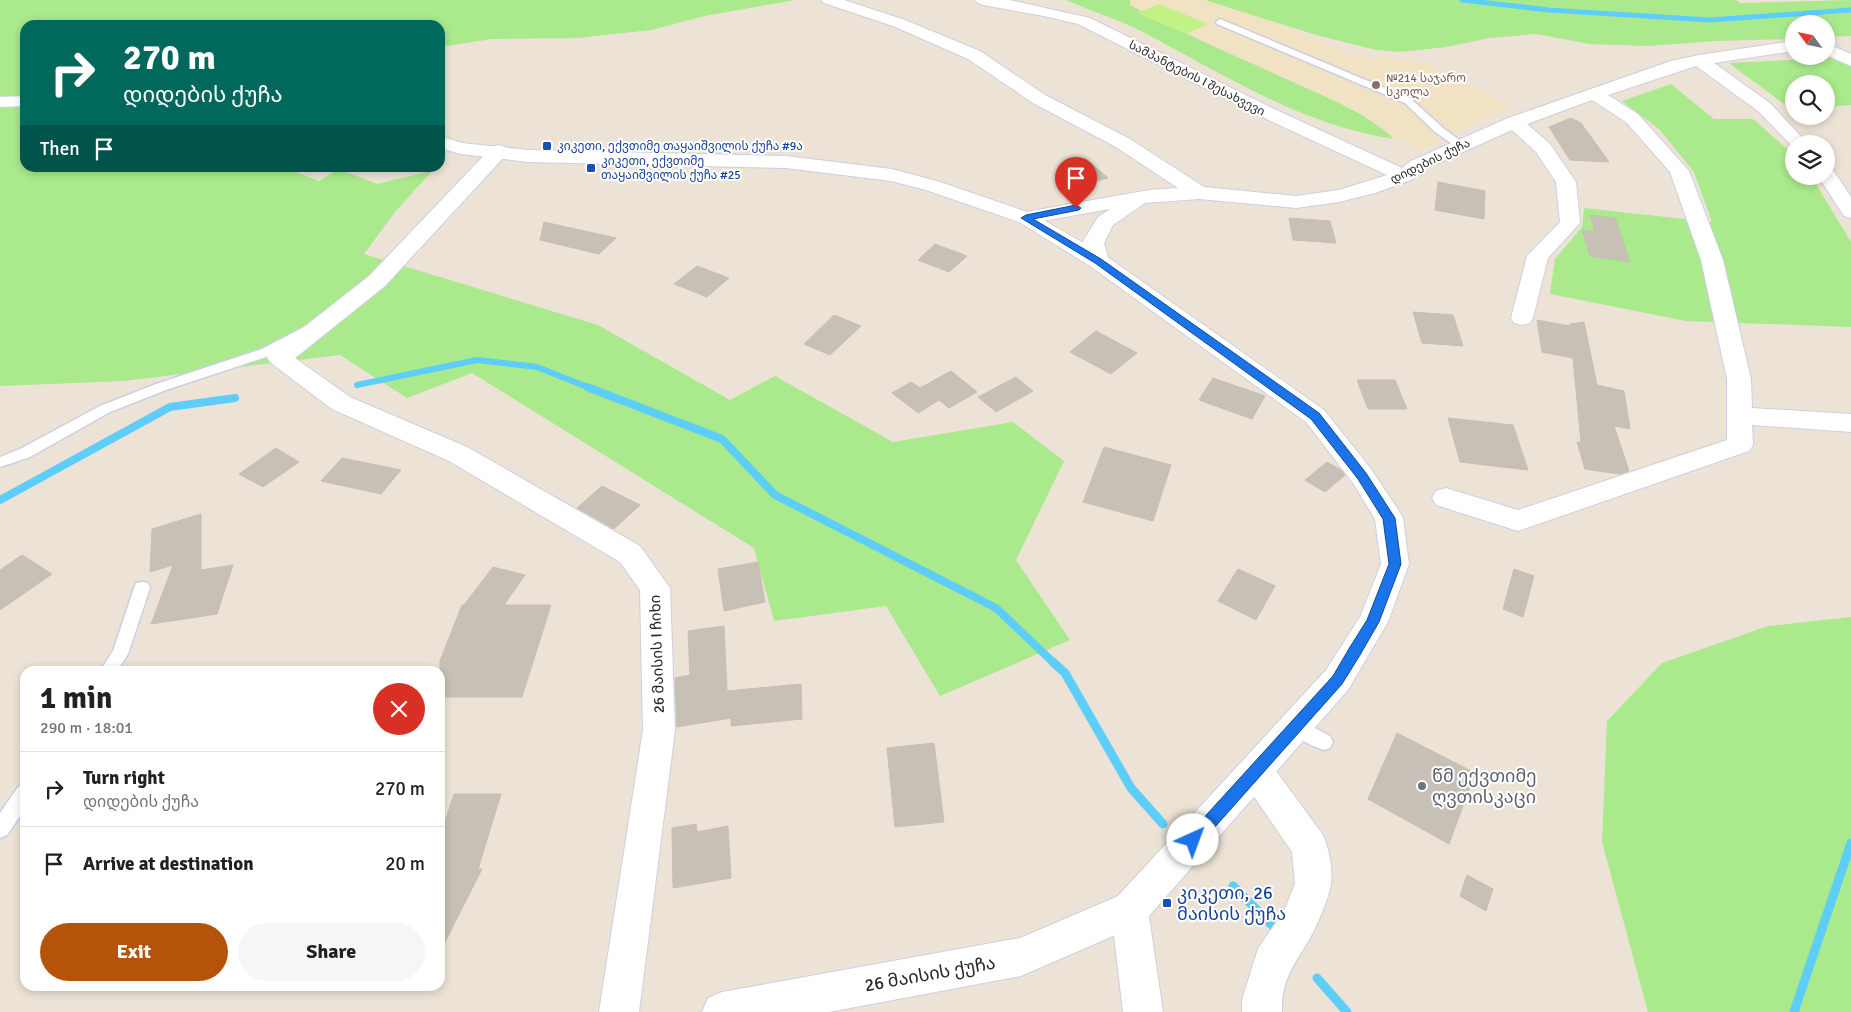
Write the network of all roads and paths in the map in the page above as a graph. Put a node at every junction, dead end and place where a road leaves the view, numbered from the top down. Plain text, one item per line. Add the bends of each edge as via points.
1 (829, 0) edge
2 (983, 0) edge
3 (1220, 22) dead end
4 (1851, 42) edge
5 (1835, 43) edge
6 (1785, 47) edge
7 (1835, 53) edge
8 (1699, 60) junction
9 (1851, 61) edge
10 (1596, 95) junction
11 (20, 101) edge
12 (0, 102) edge
13 (1514, 122) junction
14 (1790, 135) edge
15 (445, 143) edge
16 (1462, 146) junction
17 (499, 151) junction
18 (1404, 176) junction
19 (1833, 185) edge
20 (1199, 194) junction
21 (1149, 196) junction
22 (1851, 212) edge
23 (1026, 218) junction
24 (1098, 261) junction
25 (340, 310) junction
26 (1522, 318) dead end
27 (1740, 416) junction
28 (1851, 423) edge
29 (0, 462) edge
30 (1446, 498) dead end
31 (142, 588) dead end
32 (112, 666) edge
33 (1296, 726) junction
34 (1324, 742) dead end
35 (1256, 771) junction
36 (20, 800) edge
37 (0, 829) edge
38 (1130, 910) junction
39 (619, 1012) edge
40 (722, 1012) edge
41 (1144, 1012) edge
42 (1262, 1012) edge

1 - 20 street via 899,23 974,55 1038,99 1123,143
2 - 18 street, სამპანტების I შესახვევი via 1044,10 1084,21 1266,112
3 - 16 lane via 1408,101
4 - 5 street
6 - 8 street, დიდების ქუჩა
7 - 9 street
8 - 10 street, დიდების ქუჩა
8 - 14 street via 1764,107
10 - 13 street, დიდების ქუჩა
10 - 27 street via 1632,118 1679,171 1712,260 1740,379
11 - 12 street
13 - 16 street, დიდების ქუჩა
13 - 26 street via 1543,148 1566,182 1570,223 1538,256
15 - 17 street
16 - 18 street, დიდების ქუჩა via 1418,165
17 - 23 street via 528,156 786,162 892,175
17 - 25 street via 377,281
18 - 20 street, დიდების ქუჩა via 1349,194 1296,202
19 - 22 street
20 - 21 street, დიდების ქუჩა
21 - 23 street, დიდების ქუჩა
21 - 24 street via 1105,221 1094,243
23 - 24 street
24 - 33 street via 1315,416 1362,476 1389,518 1395,564 1373,622 1337,680
25 - 29 lane via 266,352 105,409 25,453
25 - 39 street, 26 მაისის I ჩიხი via 279,358 341,403 458,454 630,554 655,588 659,730
27 - 28 street
27 - 30 street via 1740,445 1518,521
31 - 32 lane via 120,654
33 - 34 lane
33 - 35 street
35 - 38 street
35 - 42 street via 1310,847 1313,884 1298,924 1273,961 1262,1000
36 - 37 lane
38 - 40 street, 26 მაისის ქუჩა via 1021,957
38 - 41 street

